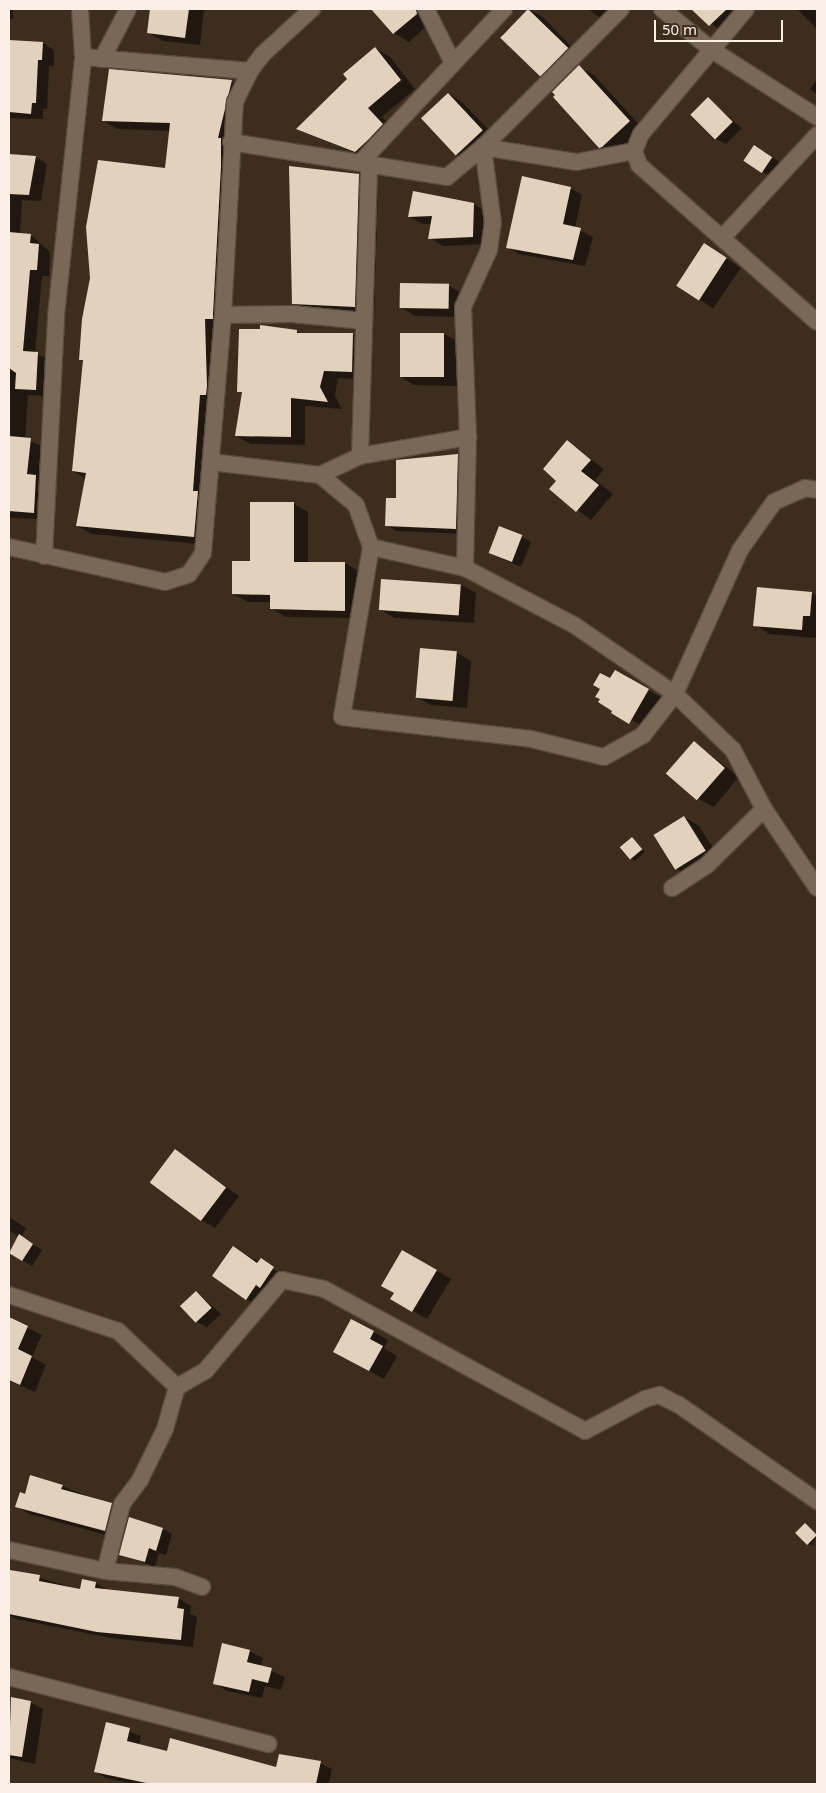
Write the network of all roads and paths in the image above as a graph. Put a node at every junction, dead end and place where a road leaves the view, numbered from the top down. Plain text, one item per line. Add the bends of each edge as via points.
1 (80, 9) edge
2 (128, 9) edge
3 (312, 9) edge
4 (426, 9) edge
5 (504, 9) edge
6 (621, 9) edge
7 (662, 9) edge
8 (746, 9) edge
9 (712, 50) junction
10 (83, 57) junction
11 (102, 59) junction
12 (453, 64) junction
13 (250, 71) junction
14 (817, 117) edge
15 (817, 136) edge
16 (231, 142) junction
17 (483, 147) junction
18 (634, 151) junction
19 (365, 164) junction
20 (722, 238) junction
21 (223, 315) junction
22 (364, 321) junction
23 (817, 322) edge
24 (468, 437) junction
25 (360, 456) junction
26 (211, 462) junction
27 (320, 476) junction
28 (817, 490) edge
29 (370, 546) junction
30 (9, 547) edge
31 (44, 556) junction
32 (465, 568) junction
33 (675, 694) junction
34 (764, 809) junction
35 (672, 888) dead end
36 (817, 888) edge
37 (9, 1295) edge
38 (177, 1387) junction
39 (817, 1501) edge
40 (9, 1550) edge
41 (105, 1571) junction
42 (202, 1587) dead end
43 (9, 1677) edge
44 (268, 1744) dead end

1 - 10 street
2 - 11 street
3 - 13 street
4 - 12 street
5 - 12 street
6 - 17 street
7 - 9 street
8 - 9 street
9 - 14 street
9 - 18 street via 641,134
10 - 11 street
10 - 31 street via 56,316
11 - 13 street
12 - 19 street
13 - 16 street via 235,102
15 - 20 street
16 - 19 street
16 - 21 street
17 - 18 street via 577,162
17 - 19 street via 447,178
17 - 24 street via 493,223 489,250 462,307
18 - 20 street via 639,165
19 - 22 street
20 - 23 street
21 - 22 street via 292,314
21 - 26 street
22 - 25 street
24 - 25 street
24 - 32 street
25 - 27 street
26 - 27 street
26 - 31 street via 203,553 189,574 165,582
27 - 29 street via 356,506
28 - 33 street via 805,488 774,502 740,550
29 - 32 street
29 - 33 street via 342,717 531,738 604,756 643,735
30 - 31 street
32 - 33 street via 574,625
33 - 34 street via 733,750
34 - 35 street via 707,865
34 - 36 street
37 - 38 street via 118,1331
38 - 39 street via 206,1370 282,1280 324,1289 585,1431 645,1399 659,1395 679,1405
38 - 41 street via 165,1429 140,1480 122,1504
40 - 41 street
41 - 42 street via 175,1576
43 - 44 street

